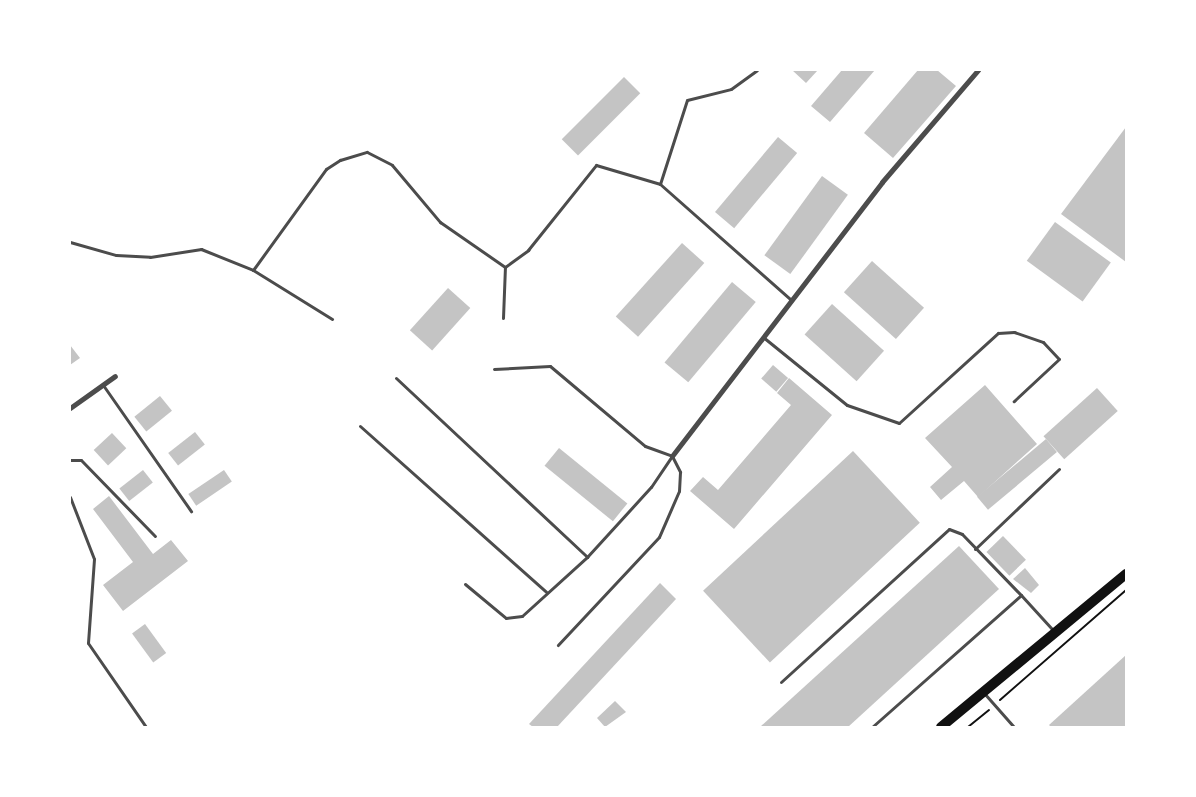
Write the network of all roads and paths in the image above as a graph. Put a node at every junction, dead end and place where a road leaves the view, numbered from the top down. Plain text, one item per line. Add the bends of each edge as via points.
1 (757, 70) edge
2 (978, 70) edge
3 (660, 184) junction
4 (70, 242) edge
5 (505, 267) junction
6 (253, 270) junction
7 (791, 300) junction
8 (503, 318) dead end
9 (332, 319) dead end
10 (762, 337) junction
11 (494, 369) dead end
12 (115, 376) dead end
13 (396, 378) dead end
14 (103, 385) junction
15 (1014, 401) dead end
16 (70, 408) edge
17 (360, 426) dead end
18 (672, 456) junction
19 (70, 460) edge
20 (1059, 469) dead end
21 (70, 497) edge
22 (191, 511) dead end
23 (155, 536) dead end
24 (976, 549) junction
25 (587, 556) junction
26 (1126, 574) edge
27 (465, 584) dead end
28 (1126, 590) edge
29 (546, 592) junction
30 (1021, 595) junction
31 (1056, 632) junction
32 (558, 645) dead end
33 (781, 682) dead end
34 (983, 692) junction
35 (994, 705) junction
36 (146, 727) edge
37 (872, 727) edge
38 (941, 727) edge
39 (968, 727) edge
40 (1014, 727) edge

1 - 3 lane via 731,89 686,100
2 - 7 street via 882,182
3 - 5 lane via 596,165 528,250
3 - 7 lane
4 - 6 lane via 116,254 150,257 201,249
5 - 6 lane via 440,222 392,165 367,152 340,160 326,169
5 - 8 lane
6 - 9 lane
7 - 10 street
10 - 15 lane via 847,405 899,423 998,333 1014,332 1043,342 1059,359
10 - 18 street
11 - 18 lane via 550,366 645,446
12 - 14 street
13 - 25 lane
14 - 16 street
14 - 22 lane
17 - 29 lane
18 - 25 lane via 651,487
18 - 32 lane via 680,472 679,491 659,537
19 - 23 lane via 81,460
20 - 24 lane
21 - 36 lane via 94,559 88,643
24 - 30 lane
24 - 33 lane via 955,529 949,529
25 - 29 lane
26 - 31 main road
27 - 29 lane via 506,618 522,616
28 - 35 path
30 - 31 lane
30 - 37 lane
31 - 34 main road
34 - 35 lane
34 - 38 main road
35 - 39 path
35 - 40 lane

